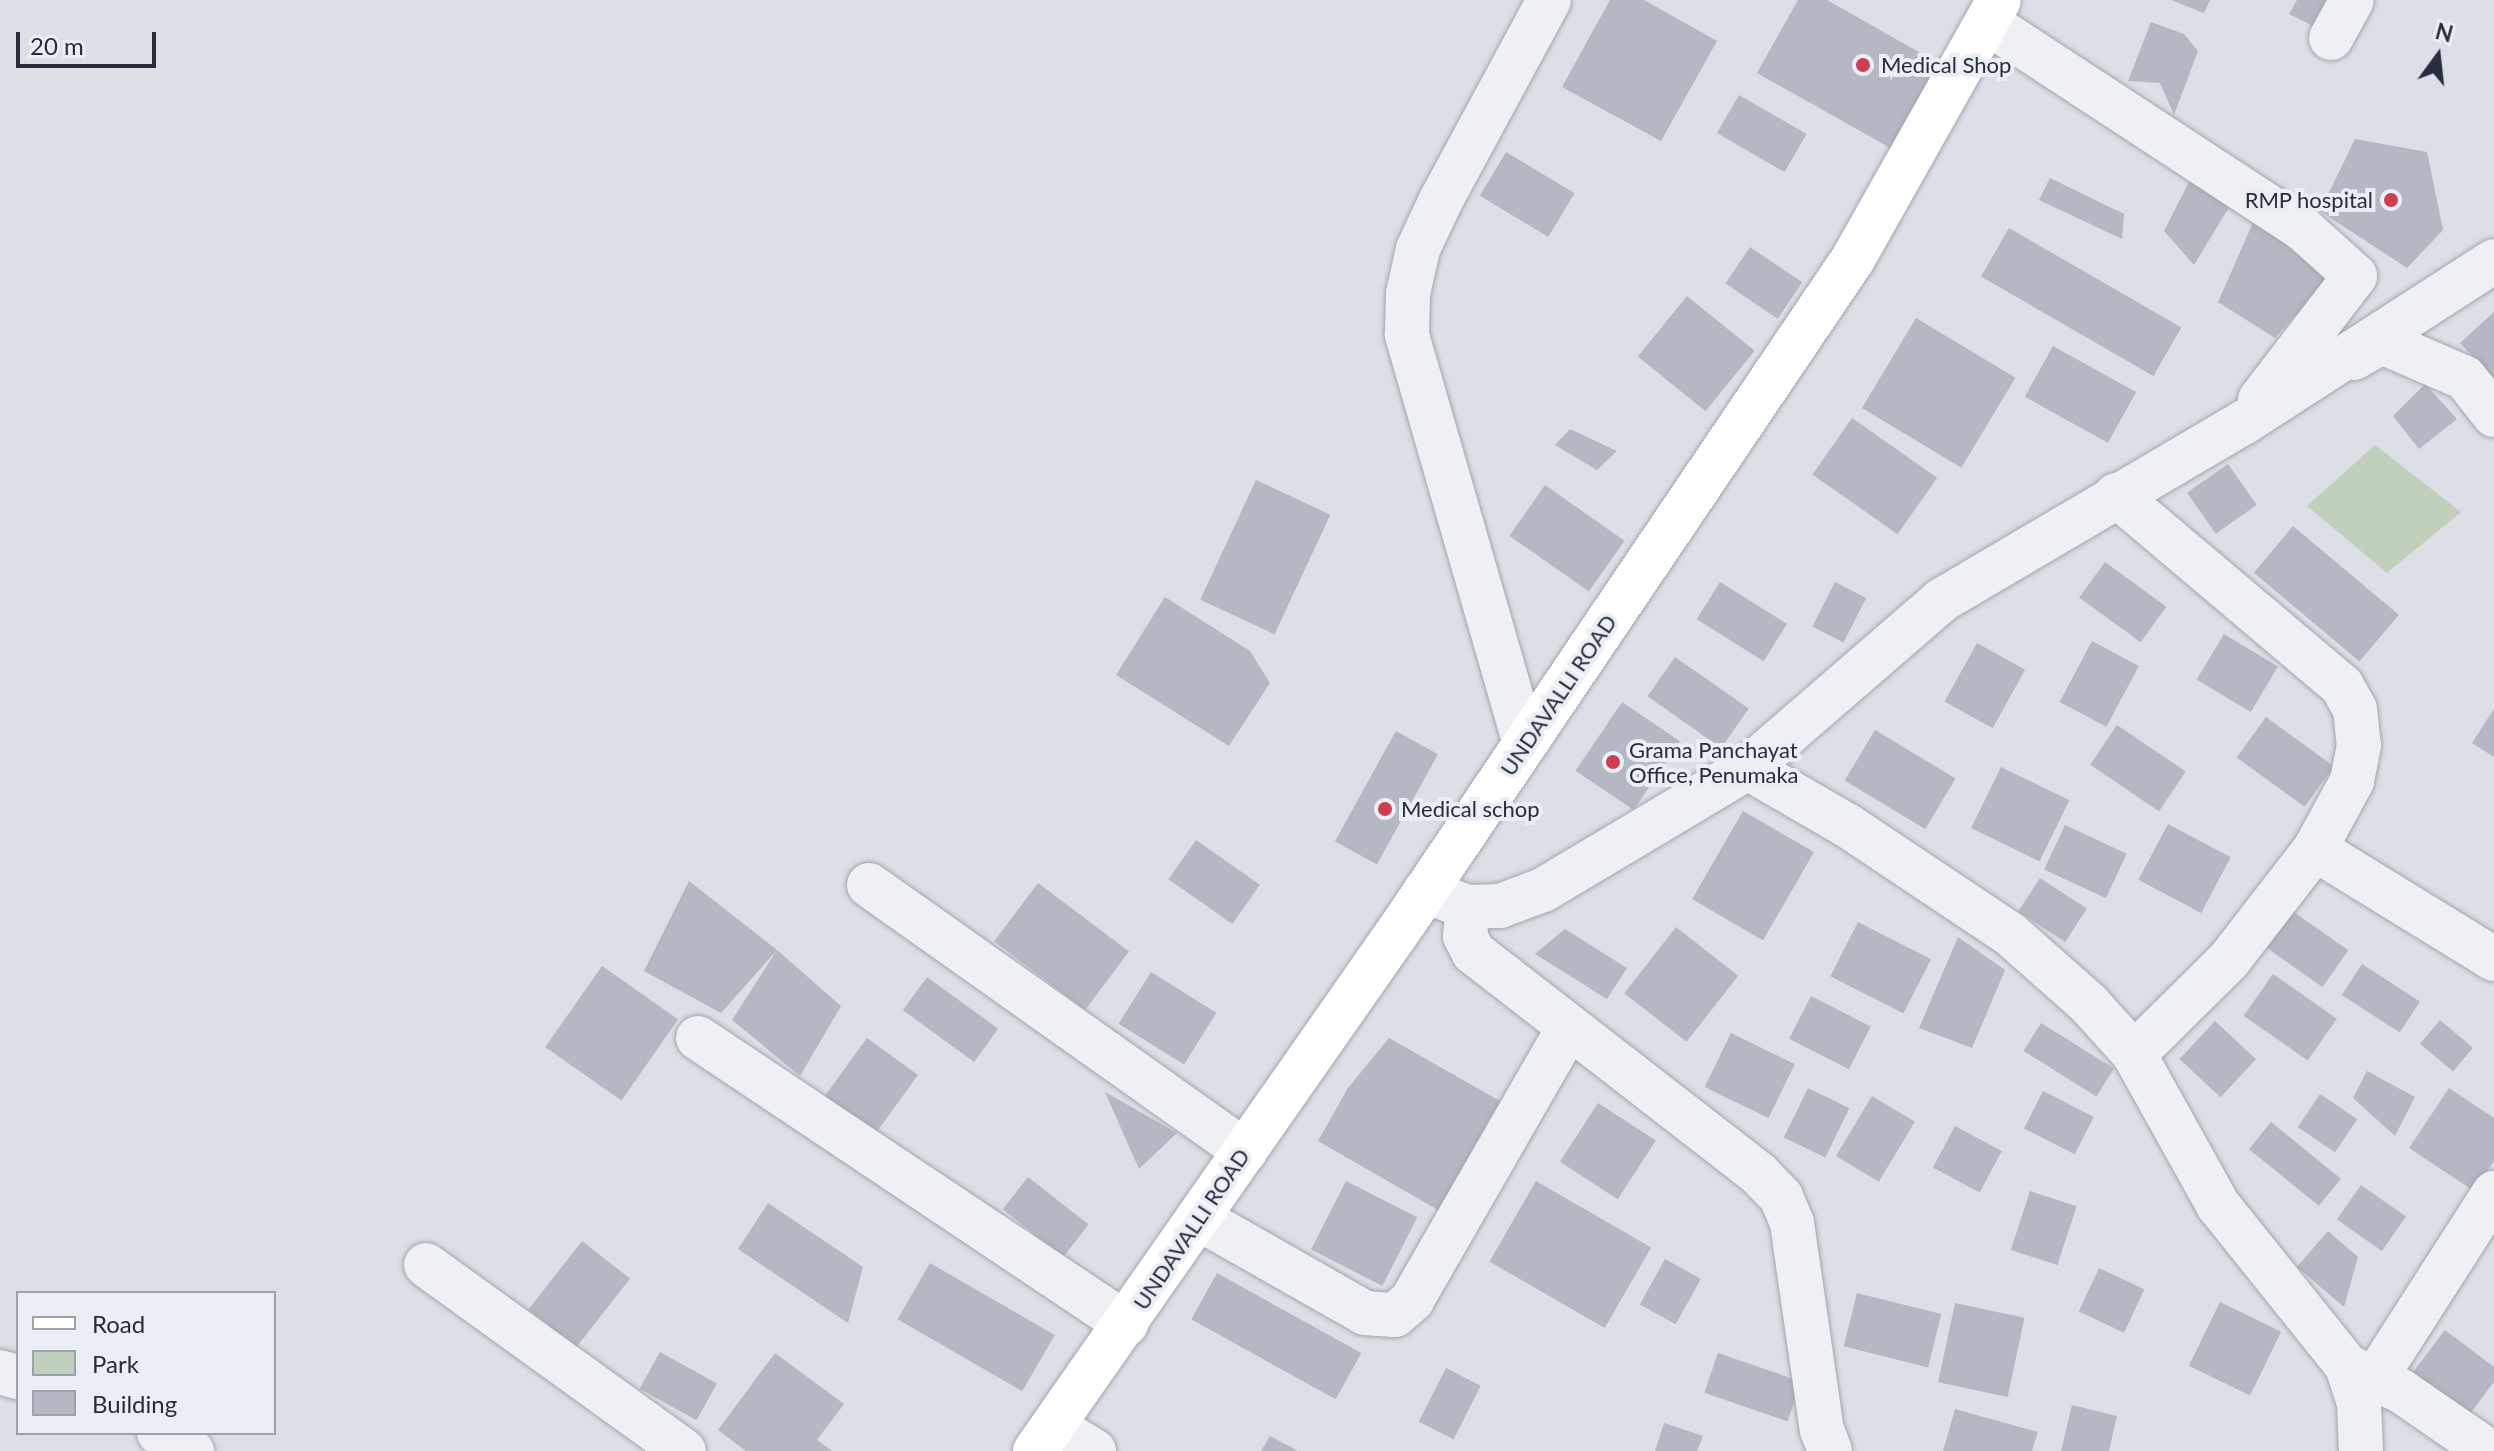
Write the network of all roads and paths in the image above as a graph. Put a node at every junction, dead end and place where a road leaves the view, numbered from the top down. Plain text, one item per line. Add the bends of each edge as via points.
1 (1549, 0) edge
2 (2352, 0) edge
3 (1994, 11) edge
4 (2331, 38) dead end
5 (2494, 261) edge
6 (2494, 415) edge
7 (2243, 423) junction
8 (2116, 495) junction
9 (1525, 744) junction
10 (1748, 768) junction
11 (2315, 849) junction
12 (869, 885) dead end
13 (1425, 891) junction
14 (1468, 907) junction
15 (2494, 959) edge
16 (1569, 1027) junction
17 (698, 1038) dead end
18 (2134, 1054) junction
19 (1245, 1151) junction
20 (2494, 1193) edge
21 (1198, 1218) junction
22 (426, 1265) dead end
23 (1126, 1324) junction
24 (2361, 1371) junction
25 (163, 1435) edge
26 (1044, 1439) edge
27 (192, 1451) edge
28 (684, 1451) edge
29 (1094, 1451) edge
30 (1830, 1451) edge
31 (2361, 1451) edge
32 (2488, 1451) edge

1 - 9 street via 1441,200 1418,249 1408,294 1407,334
2 - 4 street
3 - 7 street via 2303,229 2355,276
3 - 9 main road, UNDAVALLI ROAD via 1853,259
5 - 7 street
6 - 7 street via 2465,378 2382,342
7 - 8 street
8 - 10 street via 1942,600
8 - 11 street via 2342,686 2355,709 2359,745 2352,781
9 - 13 main road, UNDAVALLI ROAD
10 - 14 street via 1543,890 1500,906
10 - 18 street via 1848,826 2010,934 2089,1004
11 - 15 street
11 - 18 street via 2229,960
12 - 19 street
13 - 14 street
13 - 19 main road, UNDAVALLI ROAD
14 - 16 street via 1465,936 1473,952
16 - 21 street via 1412,1300 1395,1315 1365,1313
16 - 30 street via 1759,1174 1781,1197 1792,1223 1822,1430
17 - 23 street
18 - 24 street via 2218,1205
19 - 21 main road, UNDAVALLI ROAD
20 - 24 street
21 - 23 main road, UNDAVALLI ROAD
22 - 28 street
23 - 26 main road, UNDAVALLI ROAD
24 - 31 street
24 - 32 street
25 - 27 street
26 - 29 street

